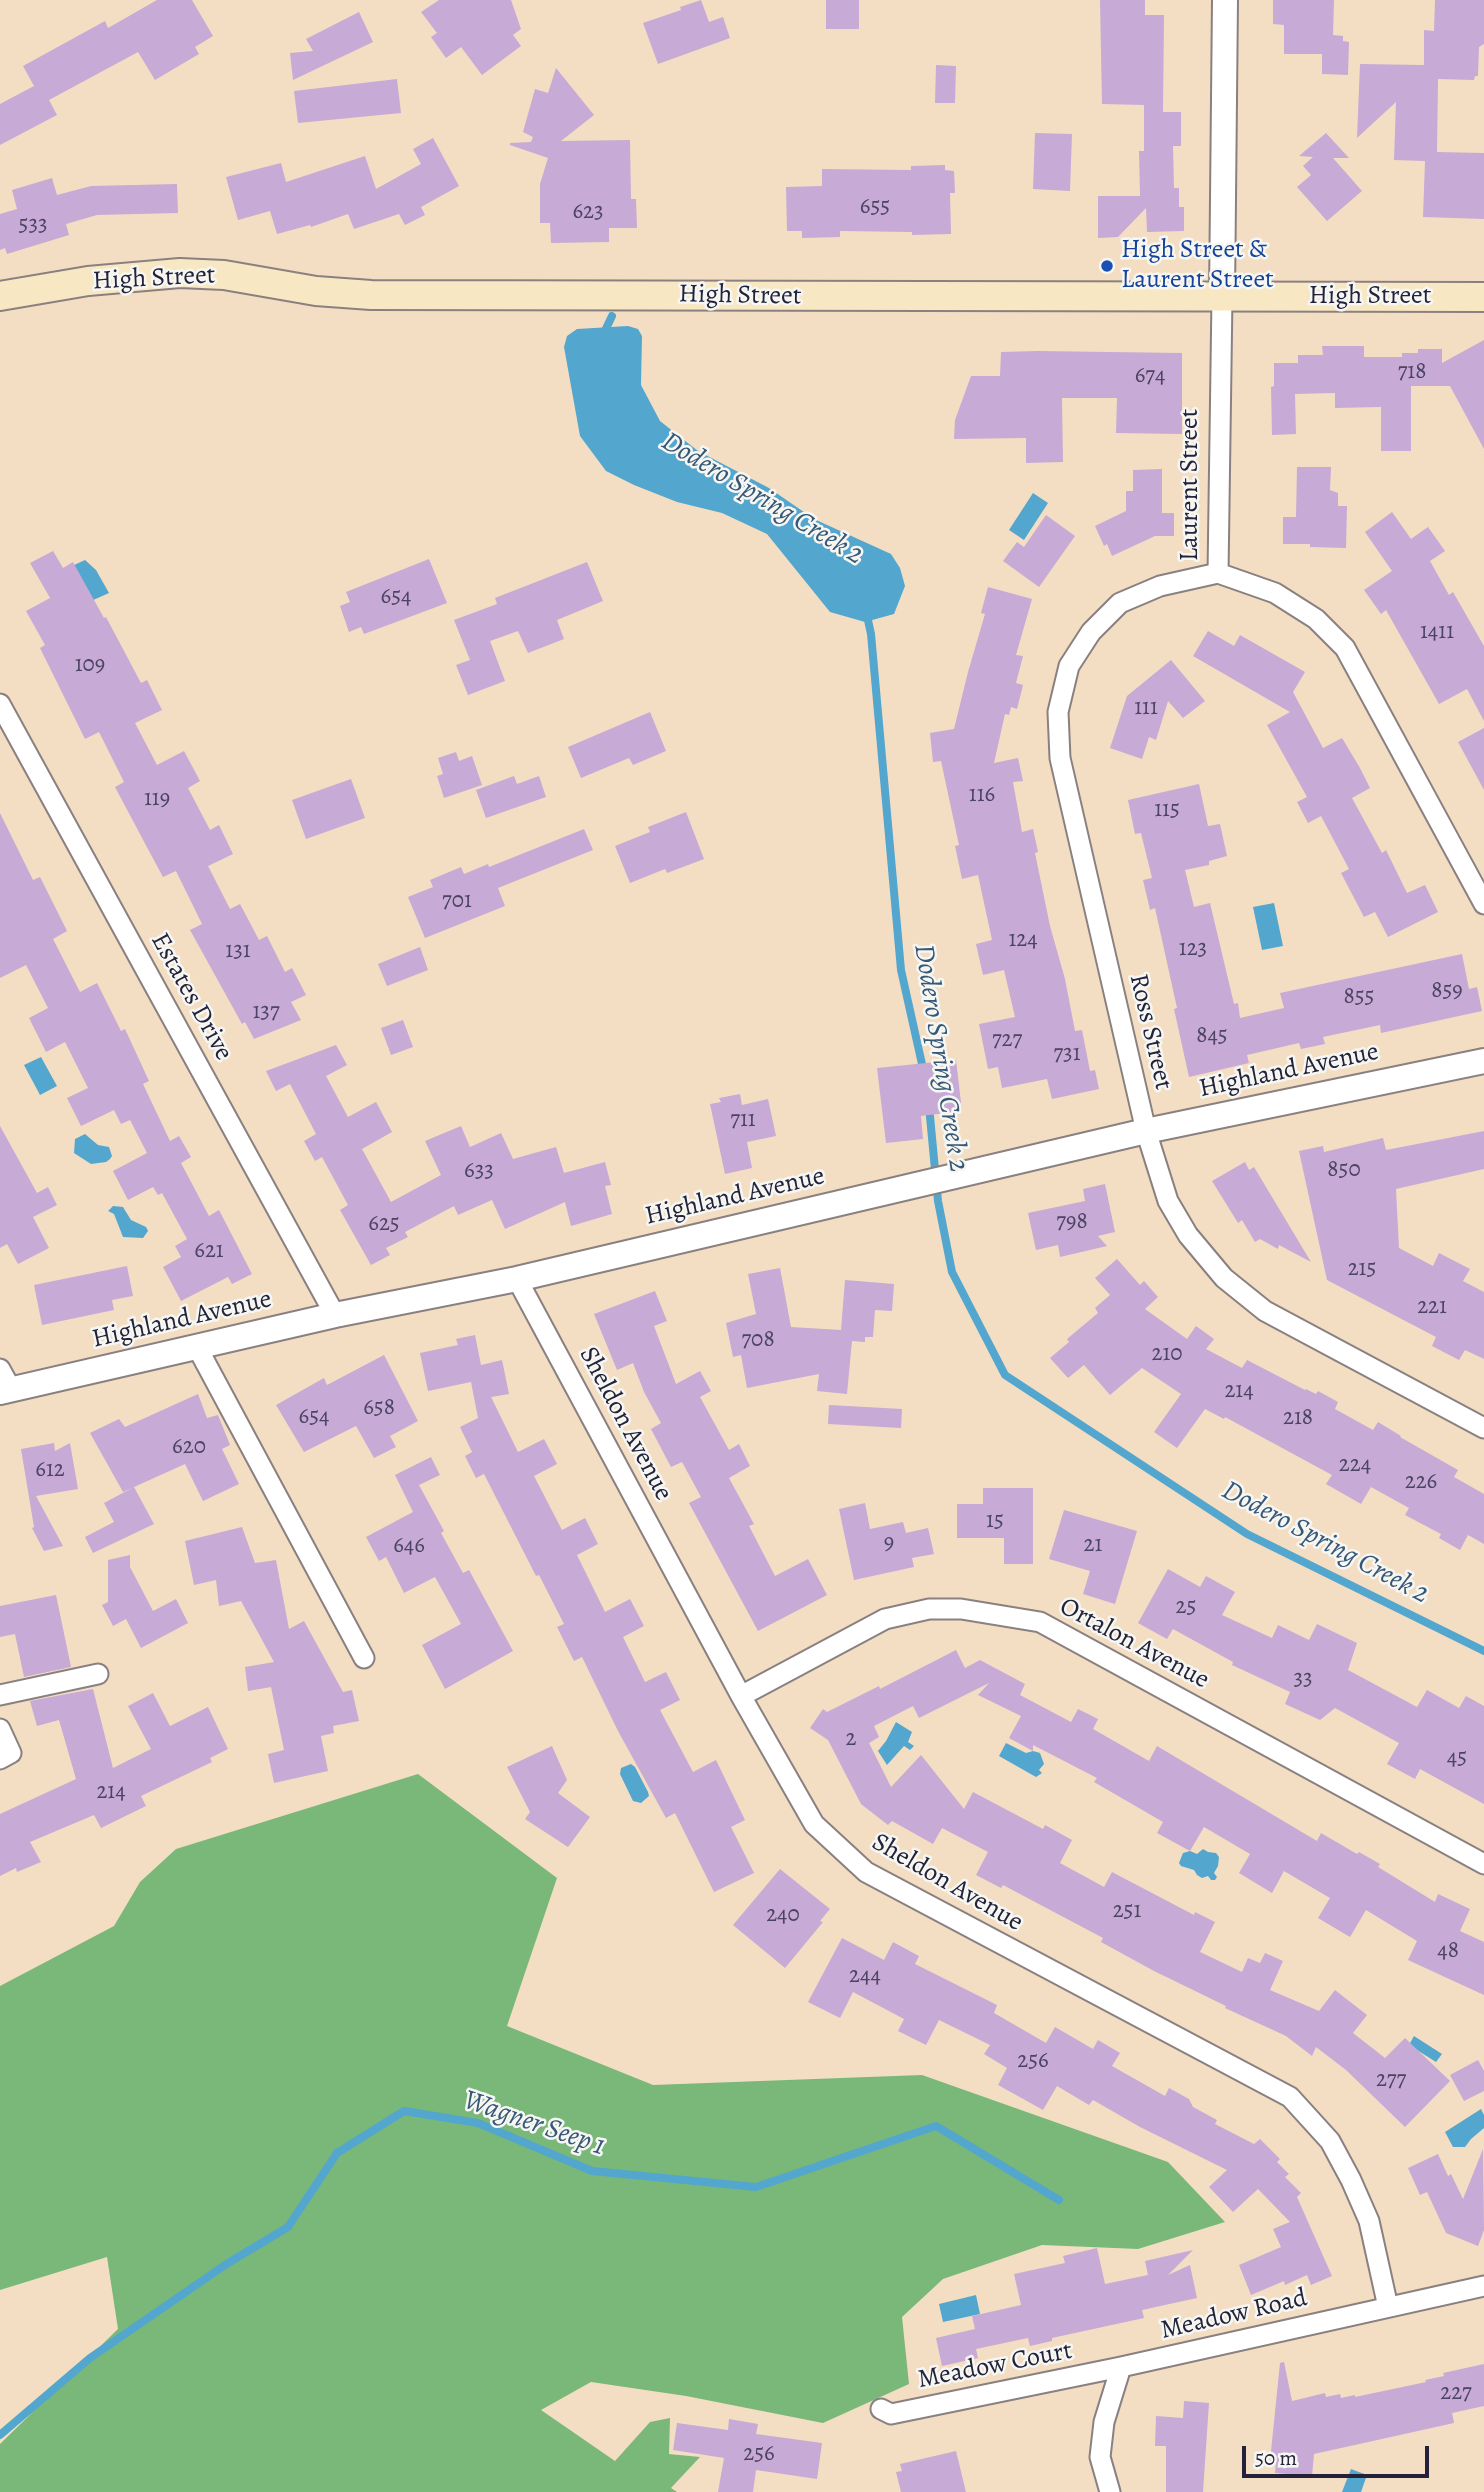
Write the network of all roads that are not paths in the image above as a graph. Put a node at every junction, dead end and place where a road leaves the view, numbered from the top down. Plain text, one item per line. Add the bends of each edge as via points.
1 (1225, 0) edge
2 (0, 296) edge
3 (1222, 297) junction
4 (1484, 297) edge
5 (1218, 573) junction
6 (0, 704) edge
7 (1484, 904) edge
8 (1484, 1060) edge
9 (1146, 1131) junction
10 (517, 1279) junction
11 (335, 1315) junction
12 (197, 1347) junction
13 (4, 1384) edge
14 (1484, 1429) edge
15 (365, 1658) dead end
16 (98, 1674) dead end
17 (0, 1695) edge
18 (741, 1696) junction
19 (0, 1730) edge
20 (0, 1759) edge
21 (1484, 1864) edge
22 (1484, 2286) edge
23 (1388, 2307) junction
24 (1121, 2367) junction
25 (881, 2409) dead end
26 (1110, 2492) edge

1 - 3 street, Laurent Street
2 - 3 main road, High Street via 88,281 180,273 370,295
3 - 4 main road, High Street
3 - 5 street, Laurent Street
5 - 7 street, Laurent Street via 1275,593 1316,619 1345,648
5 - 9 street, Ross Street via 1160,586 1120,603 1091,632 1069,666 1058,712 1059,758
6 - 11 street, Estates Drive
8 - 9 street, Highland Avenue
9 - 10 street, Highland Avenue
9 - 14 street, Ross Street via 1168,1201 1188,1235 1224,1278 1265,1311
10 - 11 street, Highland Avenue
10 - 18 street, Sheldon Avenue
11 - 12 street, Highland Avenue
12 - 13 street, Highland Avenue
12 - 15 street
16 - 17 street
18 - 21 street, Ortalon Avenue via 885,1619 929,1609 961,1609 1040,1622
18 - 23 street, Sheldon Avenue via 814,1824 866,1872 1290,2097 1330,2141 1351,2180 1369,2221
19 - 20 street via 11,1753
22 - 23 street, Meadow Road
23 - 24 street, Meadow Road
24 - 25 street, Meadow Court via 891,2414
24 - 26 street via 1104,2422 1100,2457

